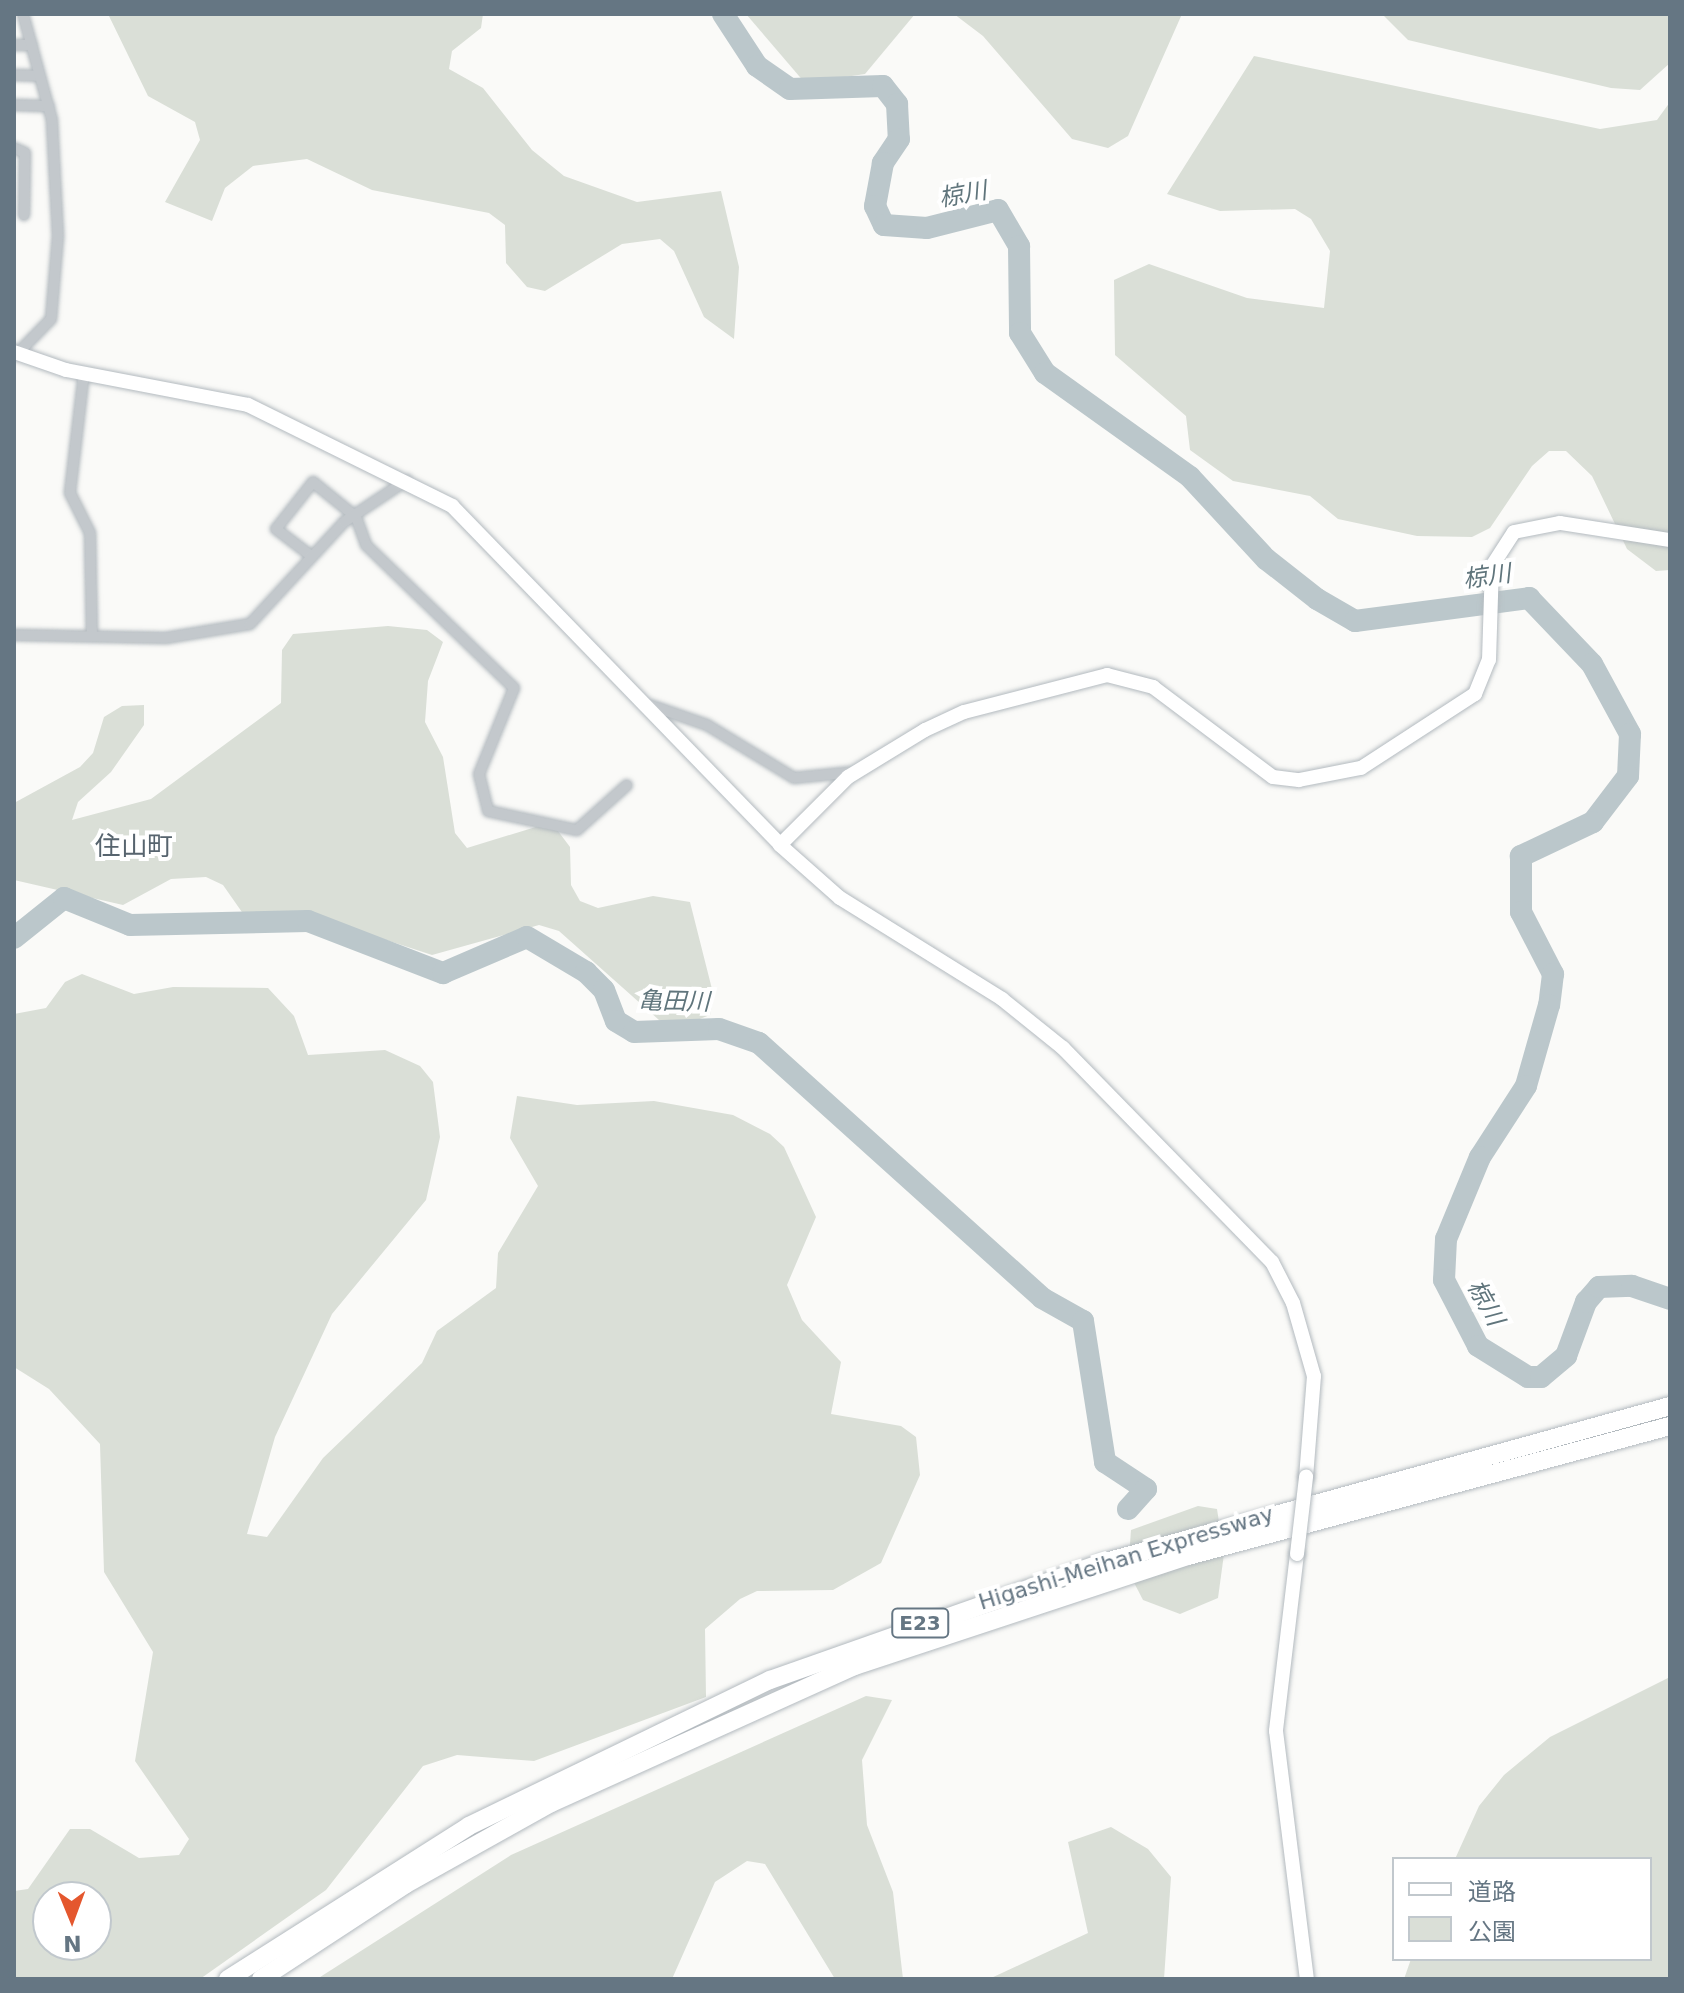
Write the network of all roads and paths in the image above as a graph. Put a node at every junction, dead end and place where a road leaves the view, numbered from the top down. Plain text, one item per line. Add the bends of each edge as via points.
1 (20, 15) edge
2 (14, 45) edge
3 (32, 45) junction
4 (14, 75) edge
5 (37, 76) junction
6 (14, 105) edge
7 (49, 106) junction
8 (14, 148) edge
9 (24, 215) dead end
10 (16, 352) edge
11 (84, 373) junction
12 (408, 479) junction
13 (356, 517) junction
14 (1670, 540) edge
15 (310, 555) junction
16 (92, 633) junction
17 (14, 635) edge
18 (640, 702) junction
19 (855, 772) junction
20 (627, 785) dead end
21 (780, 845) junction
22 (1670, 1406) edge
23 (1670, 1426) edge
24 (228, 1979) edge
25 (261, 1979) edge
26 (1307, 1979) edge

1 - 3 street
2 - 3 street
3 - 5 street
4 - 5 street
5 - 7 street
6 - 7 street
7 - 10 street via 55,283 51,319
8 - 9 street via 25,153
10 - 11 street
11 - 12 street via 248,405
11 - 16 street via 70,493 91,539
12 - 13 street
12 - 18 street via 462,515
13 - 15 street
13 - 15 street via 313,482 276,529
13 - 20 street via 366,545 514,688 479,774 488,811 577,830
14 - 19 street via 1531,523 1501,544 1492,580 1489,660 1475,694 1361,768 1341,774 1273,777 1153,687 1107,675 964,712
15 - 16 street via 250,624 166,638
16 - 17 street
18 - 19 street via 707,725 794,778
18 - 21 street
19 - 21 street
21 - 26 street, bridge via 840,898 1002,999 1063,1048 1272,1262 1293,1303 1314,1376 1276,1731
22 - 24 highway, Higashi-Meihan Expressway / E23 via 1102,1563 770,1680 469,1826
23 - 25 highway, Higashi-Meihan Expressway / E23 via 1188,1556 855,1666 551,1803 406,1884

